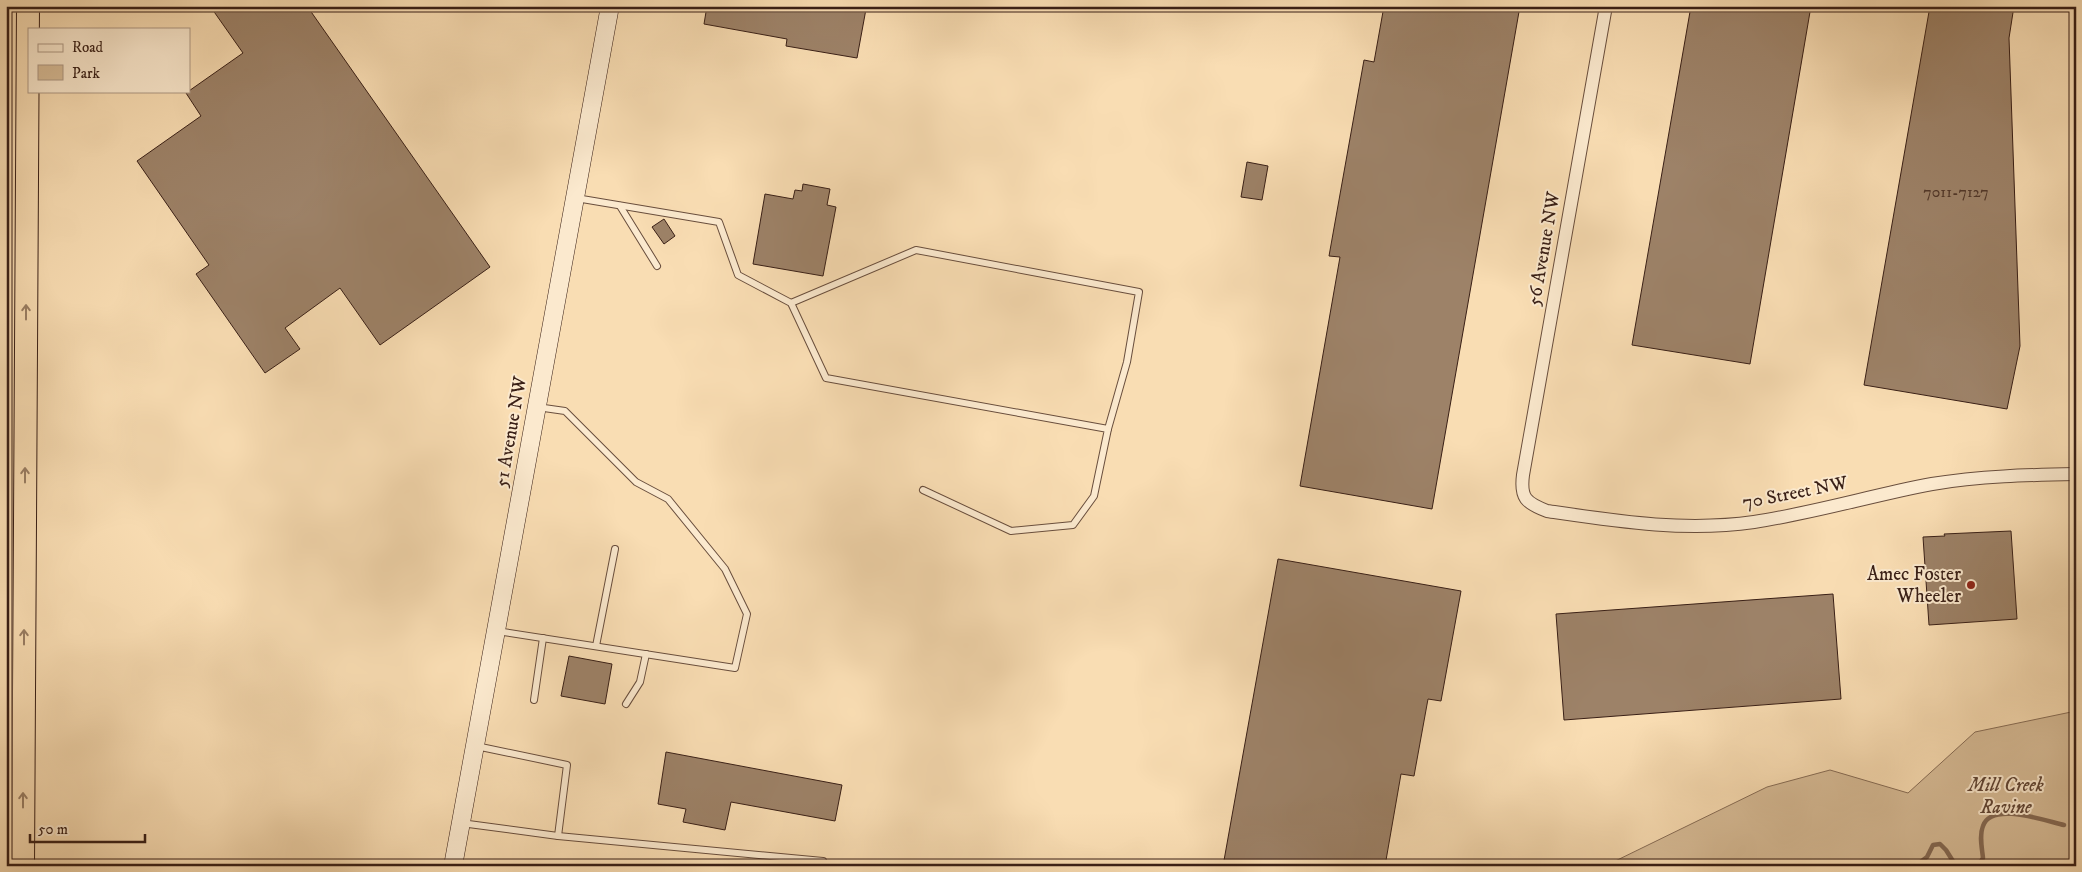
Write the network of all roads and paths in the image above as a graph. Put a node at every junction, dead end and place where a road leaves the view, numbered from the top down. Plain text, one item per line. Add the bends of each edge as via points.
1 (30, 6) edge
2 (610, 6) edge
3 (1606, 6) edge
4 (28, 28) edge
5 (28, 29) edge
6 (575, 198) junction
7 (620, 206) junction
8 (657, 266) dead end
9 (791, 303) junction
10 (537, 407) junction
11 (1108, 429) junction
12 (2076, 474) edge
13 (923, 490) dead end
14 (1524, 498) joint
15 (615, 548) dead end
16 (496, 631) junction
17 (543, 638) junction
18 (596, 646) junction
19 (646, 654) junction
20 (534, 700) dead end
21 (626, 704) dead end
22 (475, 745) junction
23 (461, 822) junction
24 (558, 836) junction
25 (823, 861) dead end
26 (23, 866) edge
27 (453, 866) edge

1 - 4 highway
2 - 6 street, 51 Avenue NW
3 - 14 street, 56 Avenue NW via 1523,475 1521,488
26 -> 5 highway
6 - 7 lane
6 - 10 street, 51 Avenue NW
7 - 8 lane
7 - 9 lane via 719,222 738,275
9 - 11 lane via 826,378
9 - 11 lane via 916,250 1139,292 1127,362
10 - 16 street, 51 Avenue NW
10 - 19 lane via 565,411 636,482 668,499 725,569 747,614 735,668
11 - 13 lane via 1094,496 1073,525 1011,531
12 - 14 street, 70 Street NW via 1978,477 1755,522 1679,527 1547,510
15 - 18 lane
16 - 17 lane
16 - 22 street, 51 Avenue NW
17 - 18 lane
17 - 20 lane
18 - 19 lane
19 - 21 lane via 640,682
22 - 23 street, 51 Avenue NW
22 - 24 lane via 567,764
23 - 24 lane
23 - 27 street, 51 Avenue NW
24 - 25 lane

